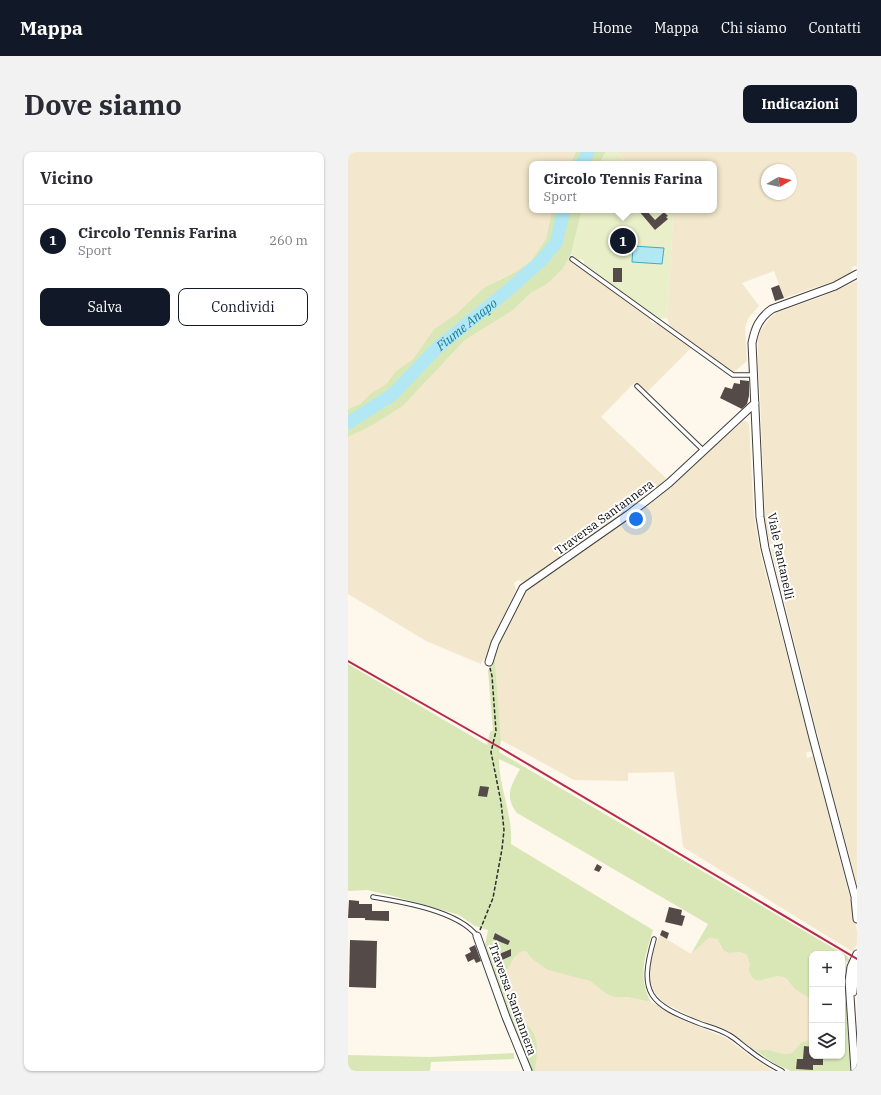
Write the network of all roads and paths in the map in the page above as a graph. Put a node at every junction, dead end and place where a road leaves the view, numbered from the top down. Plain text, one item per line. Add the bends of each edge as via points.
1 (572, 259) dead end
2 (857, 274) edge
3 (754, 375) junction
4 (636, 386) dead end
5 (755, 403) junction
6 (703, 450) junction
7 (489, 662) joint
8 (373, 897) dead end
9 (856, 901) edge
10 (857, 919) edge
11 (477, 936) junction
12 (654, 939) dead end
13 (857, 954) edge
14 (857, 966) edge
15 (853, 991) edge
16 (528, 1071) edge
17 (782, 1071) edge
18 (855, 1071) edge

1 - 3 lane via 733,375
2 - 3 street, Viale Pantanelli via 835,286 772,309 765,314 757,325 752,343
3 - 5 street, Viale Pantanelli
4 - 6 lane
5 - 6 street, Traversa Santannera
5 - 9 street, Viale Pantanelli via 760,517 765,548
6 - 7 street, Traversa Santannera via 669,483 634,510 522,588 495,643
7 - 11 path via 496,731 490,752 504,830 493,898
8 - 11 lane via 404,902 446,915 472,929
9 - 10 street, Viale Pantanelli
11 - 16 street, Traversa Santannera
12 - 17 lane via 647,976 650,993 656,1001 729,1035
13 - 15 street via 851,967
14 - 15 street
15 - 18 street

